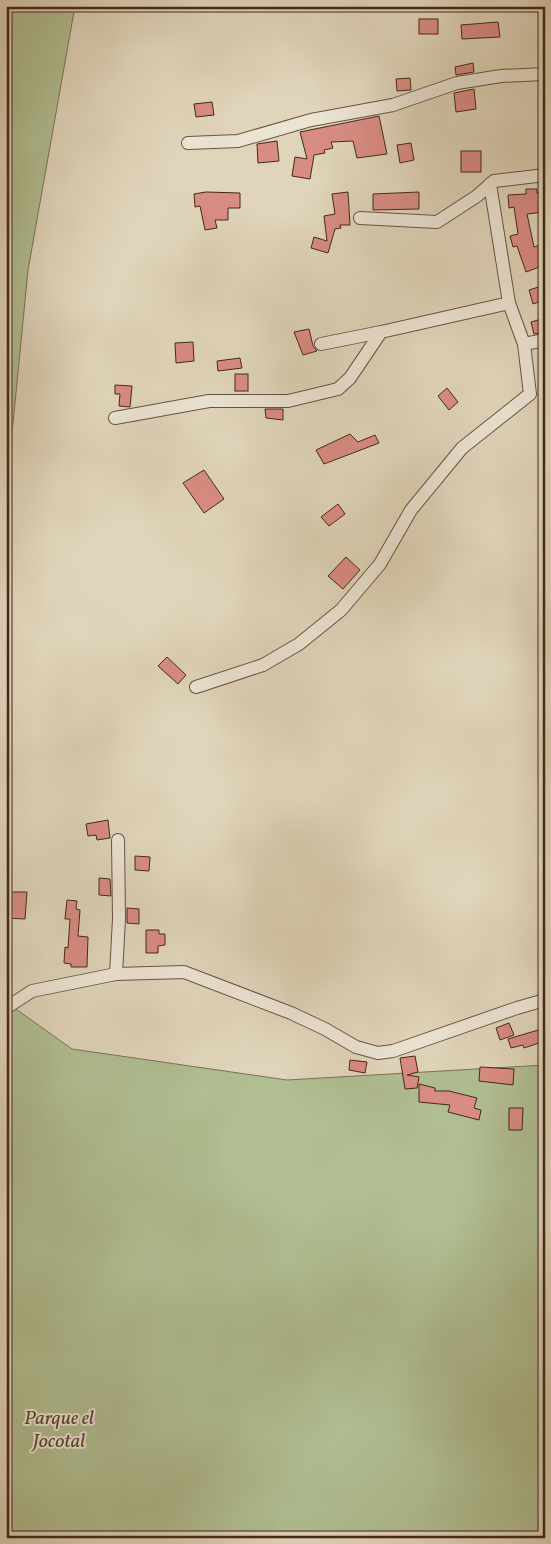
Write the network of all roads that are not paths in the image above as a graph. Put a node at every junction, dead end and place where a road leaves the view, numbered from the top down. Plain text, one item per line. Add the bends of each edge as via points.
1 (545, 74) edge
2 (188, 143) dead end
3 (545, 175) edge
4 (490, 184) junction
5 (360, 218) dead end
6 (509, 303) junction
7 (381, 332) junction
8 (545, 340) edge
9 (321, 344) dead end
10 (524, 344) junction
11 (115, 418) dead end
12 (196, 687) dead end
13 (118, 840) dead end
14 (116, 974) junction
15 (545, 1000) edge
16 (6, 1008) edge

1 - 2 street via 457,83 393,105 311,120 238,141
3 - 4 street via 500,179
4 - 5 street via 437,222
4 - 6 street
6 - 7 street
6 - 10 street
7 - 9 street
7 - 11 street via 338,390 288,401 209,401
8 - 10 street
10 - 12 street via 530,394 462,448 411,510 380,564 341,610 299,644 263,665
13 - 14 street
14 - 15 street via 184,972 291,1014 356,1047 378,1054
14 - 16 street via 32,991

